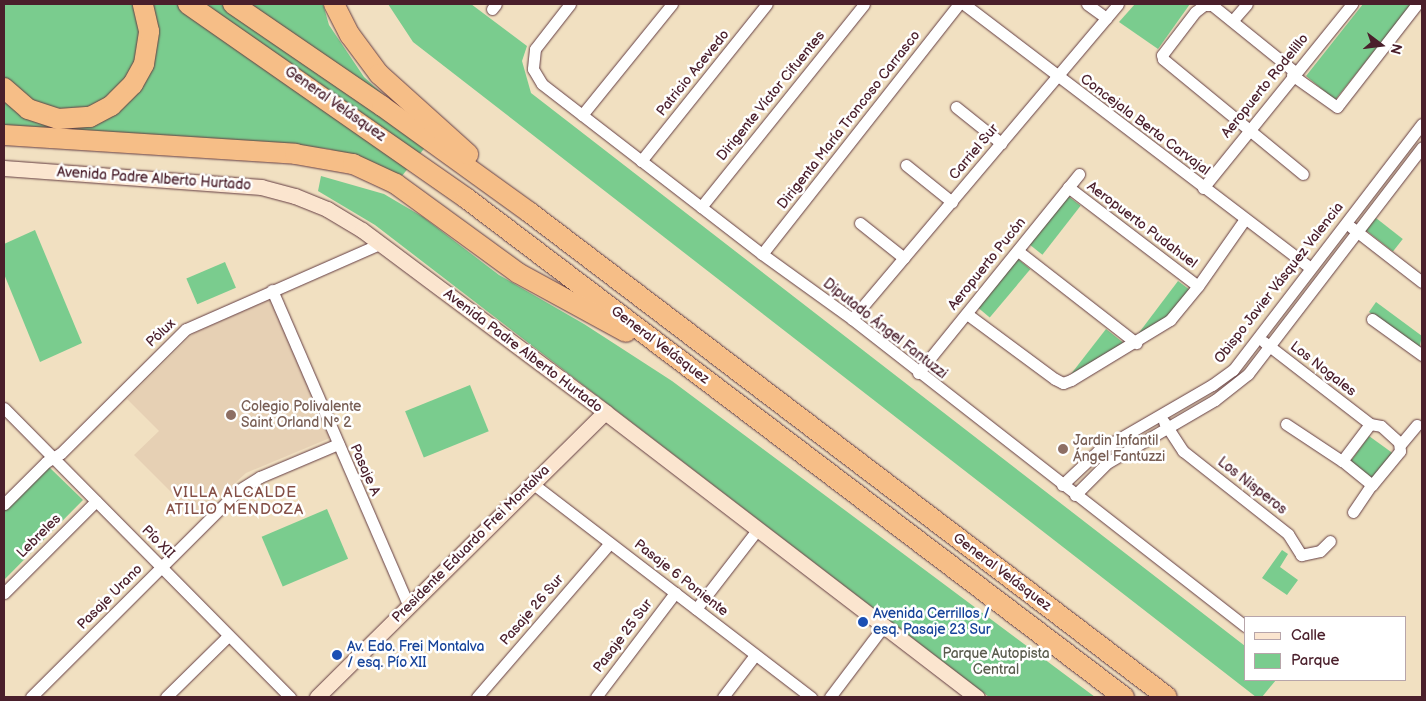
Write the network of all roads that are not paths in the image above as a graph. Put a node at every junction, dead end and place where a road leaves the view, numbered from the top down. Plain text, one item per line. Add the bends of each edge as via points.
1 (143, 4) edge
2 (188, 4) edge
3 (233, 4) edge
4 (334, 4) edge
5 (570, 4) edge
6 (672, 4) edge
7 (767, 4) edge
8 (864, 4) edge
9 (959, 4) edge
10 (964, 4) edge
11 (1087, 4) edge
12 (1118, 4) edge
13 (1247, 4) edge
14 (1417, 4) edge
15 (1347, 5) edge
16 (1106, 18) junction
17 (1233, 20) junction
18 (1293, 73) junction
19 (1056, 77) junction
20 (4, 88) edge
21 (956, 107) dead end
22 (582, 115) junction
23 (1422, 124) edge
24 (1249, 130) junction
25 (4, 135) edge
26 (1001, 143) junction
27 (1422, 147) edge
28 (641, 161) junction
29 (906, 165) dead end
30 (4, 168) edge
31 (1079, 174) dead end
32 (1303, 174) dead end
33 (1068, 187) junction
34 (1203, 188) junction
35 (952, 202) junction
36 (701, 207) junction
37 (528, 212) junction
38 (1245, 219) junction
39 (1346, 222) junction
40 (860, 223) dead end
41 (1357, 231) junction
42 (380, 244) junction
43 (1018, 251) junction
44 (762, 254) junction
45 (904, 258) junction
46 (1310, 268) junction
47 (1422, 282) edge
48 (1198, 286) junction
49 (272, 290) junction
50 (967, 314) junction
51 (852, 319) junction
52 (1372, 319) dead end
53 (1258, 337) junction
54 (1136, 343) junction
55 (1270, 346) junction
56 (1422, 355) edge
57 (694, 371) junction
58 (918, 373) junction
59 (4, 408) edge
60 (605, 412) junction
61 (1161, 416) junction
62 (1286, 424) dead end
63 (1370, 424) junction
64 (1417, 425) dead end
65 (1168, 428) junction
66 (338, 444) junction
67 (1400, 445) junction
68 (53, 458) junction
69 (1342, 461) junction
70 (532, 483) junction
71 (1062, 485) junction
72 (1370, 485) junction
73 (1075, 495) junction
74 (96, 501) junction
75 (4, 504) edge
76 (1353, 512) dead end
77 (757, 530) junction
78 (1330, 541) dead end
79 (610, 543) junction
80 (161, 567) junction
81 (4, 593) edge
82 (675, 593) junction
83 (409, 606) junction
84 (696, 609) junction
85 (1244, 625) edge
86 (883, 627) junction
87 (228, 636) junction
88 (755, 655) junction
89 (31, 697) edge
90 (166, 697) edge
91 (290, 697) edge
92 (317, 697) edge
93 (477, 697) edge
94 (596, 697) edge
95 (723, 697) edge
96 (811, 697) edge
97 (830, 697) edge
98 (977, 697) edge
99 (1124, 697) edge
100 (1167, 697) edge

1 - 20 highway via 149,30 144,64 133,84 111,106 90,117 58,119 28,109
2 - 57 highway, General Velásquez via 412,159
3 - 37 highway, General Velásquez
4 - 37 highway via 350,35 380,74
5 - 22 street, Diputado Ángel Fantuzzi via 538,43 532,64 538,80
6 - 22 street
7 - 28 street, Patricio Acevedo
8 - 36 street, Dirigente Víctor Cifuentes
9 - 44 street, Dirigenta María Troncoso Carrasco
10 - 19 street, Concejala Berta Carvajal
11 - 16 street
12 - 16 street, Carriel Sur
13 - 17 street
14 - 18 street via 1337,107
15 - 18 street, Aeropuerto Rodelillo
16 - 19 street, Carriel Sur
17 - 18 street
17 - 24 street via 1220,9 1204,5 1165,50 1163,58
18 - 24 street, Aeropuerto Rodelillo
19 - 26 street, Carriel Sur
19 - 34 street, Concejala Berta Carvajal
21 - 26 street
22 - 28 street, Diputado Ángel Fantuzzi
23 - 39 street, Obispo Javier Vásquez Valencia
24 - 32 street
24 - 34 street, Aeropuerto Rodelillo
25 - 57 highway via 295,154 359,166 402,187 518,273
26 - 35 street, Carriel Sur
27 - 41 street
28 - 36 street, Diputado Ángel Fantuzzi
29 - 35 street
30 - 42 street, Avenida Padre Alberto Hurtado via 261,187 327,209
31 - 33 street, Aeropuerto Pucón
33 - 43 street, Aeropuerto Pucón
33 - 48 street, Aeropuerto Pudahuel
34 - 38 street, Concejala Berta Carvajal
35 - 45 street, Carriel Sur
36 - 44 street, Diputado Ángel Fantuzzi
37 - 100 highway, General Velásquez
38 - 46 street, Concejala Berta Carvajal
38 - 48 street
39 - 41 street
39 - 46 street, Obispo Javier Vásquez Valencia
40 - 45 street
41 - 47 street
41 - 55 street
42 - 49 street, Pólux
42 - 60 street, Avenida Padre Alberto Hurtado
43 - 50 street, Aeropuerto Pucón
43 - 54 street
44 - 51 street, Diputado Ángel Fantuzzi
45 - 51 street, Carriel Sur
46 - 53 street, Obispo Javier Vásquez Valencia
48 - 54 street via 1170,320
49 - 66 street, Pasaje A
49 - 68 street, Pólux via 186,329
50 - 54 street via 1063,383
50 - 58 street, Aeropuerto Pucón
51 - 58 street, Diputado Ángel Fantuzzi
52 - 56 street
53 - 55 street, Los Nogales
53 - 61 street, Obispo Javier Vásquez Valencia via 1225,376
55 - 63 street, Los Nogales
55 - 65 street via 1233,388
57 - 99 highway, General Velásquez
58 - 71 street, Diputado Ángel Fantuzzi
59 - 68 street, Pío XII
60 - 70 street, Presidente Eduardo Frei Montalva
60 - 77 street, Avenida Padre Alberto Hurtado
61 - 65 street, Los Nisperos
61 - 71 street, Obispo Javier Vásquez Valencia via 1098,451
62 - 69 street
63 - 67 street, Los Nogales via 1381,426
63 - 69 street
64 - 67 street
65 - 73 street via 1107,463
65 - 78 street, Los Nisperos via 1190,457 1294,538 1301,556 1320,551
66 - 80 street, Pasaje Urano via 245,486
66 - 83 street, Pasaje A
67 - 72 street via 1400,450
68 - 74 street, Pío XII
68 - 75 street, Pólux
69 - 72 street
70 - 79 street, Pasaje 6 Poniente
70 - 83 street, Presidente Eduardo Frei Montalva
71 - 73 street, Diputado Ángel Fantuzzi
72 - 76 street
73 - 85 street, Diputado Ángel Fantuzzi
74 - 80 street, Pío XII
74 - 81 street, Lebreles
77 - 84 street
77 - 86 street, Avenida Padre Alberto Hurtado
79 - 82 street, Pasaje 6 Poniente
79 - 93 street, Pasaje 26 Sur
80 - 87 street, Pío XII
80 - 89 street, Pasaje Urano
82 - 84 street, Pasaje 6 Poniente
82 - 94 street, Pasaje 25 Sur
83 - 92 street, Presidente Eduardo Frei Montalva
84 - 88 street, Pasaje 6 Poniente
86 - 97 street
86 - 98 street, Avenida Padre Alberto Hurtado
87 - 90 street
87 - 91 street, Pío XII
88 - 95 street
88 - 96 street, Pasaje 6 Poniente

